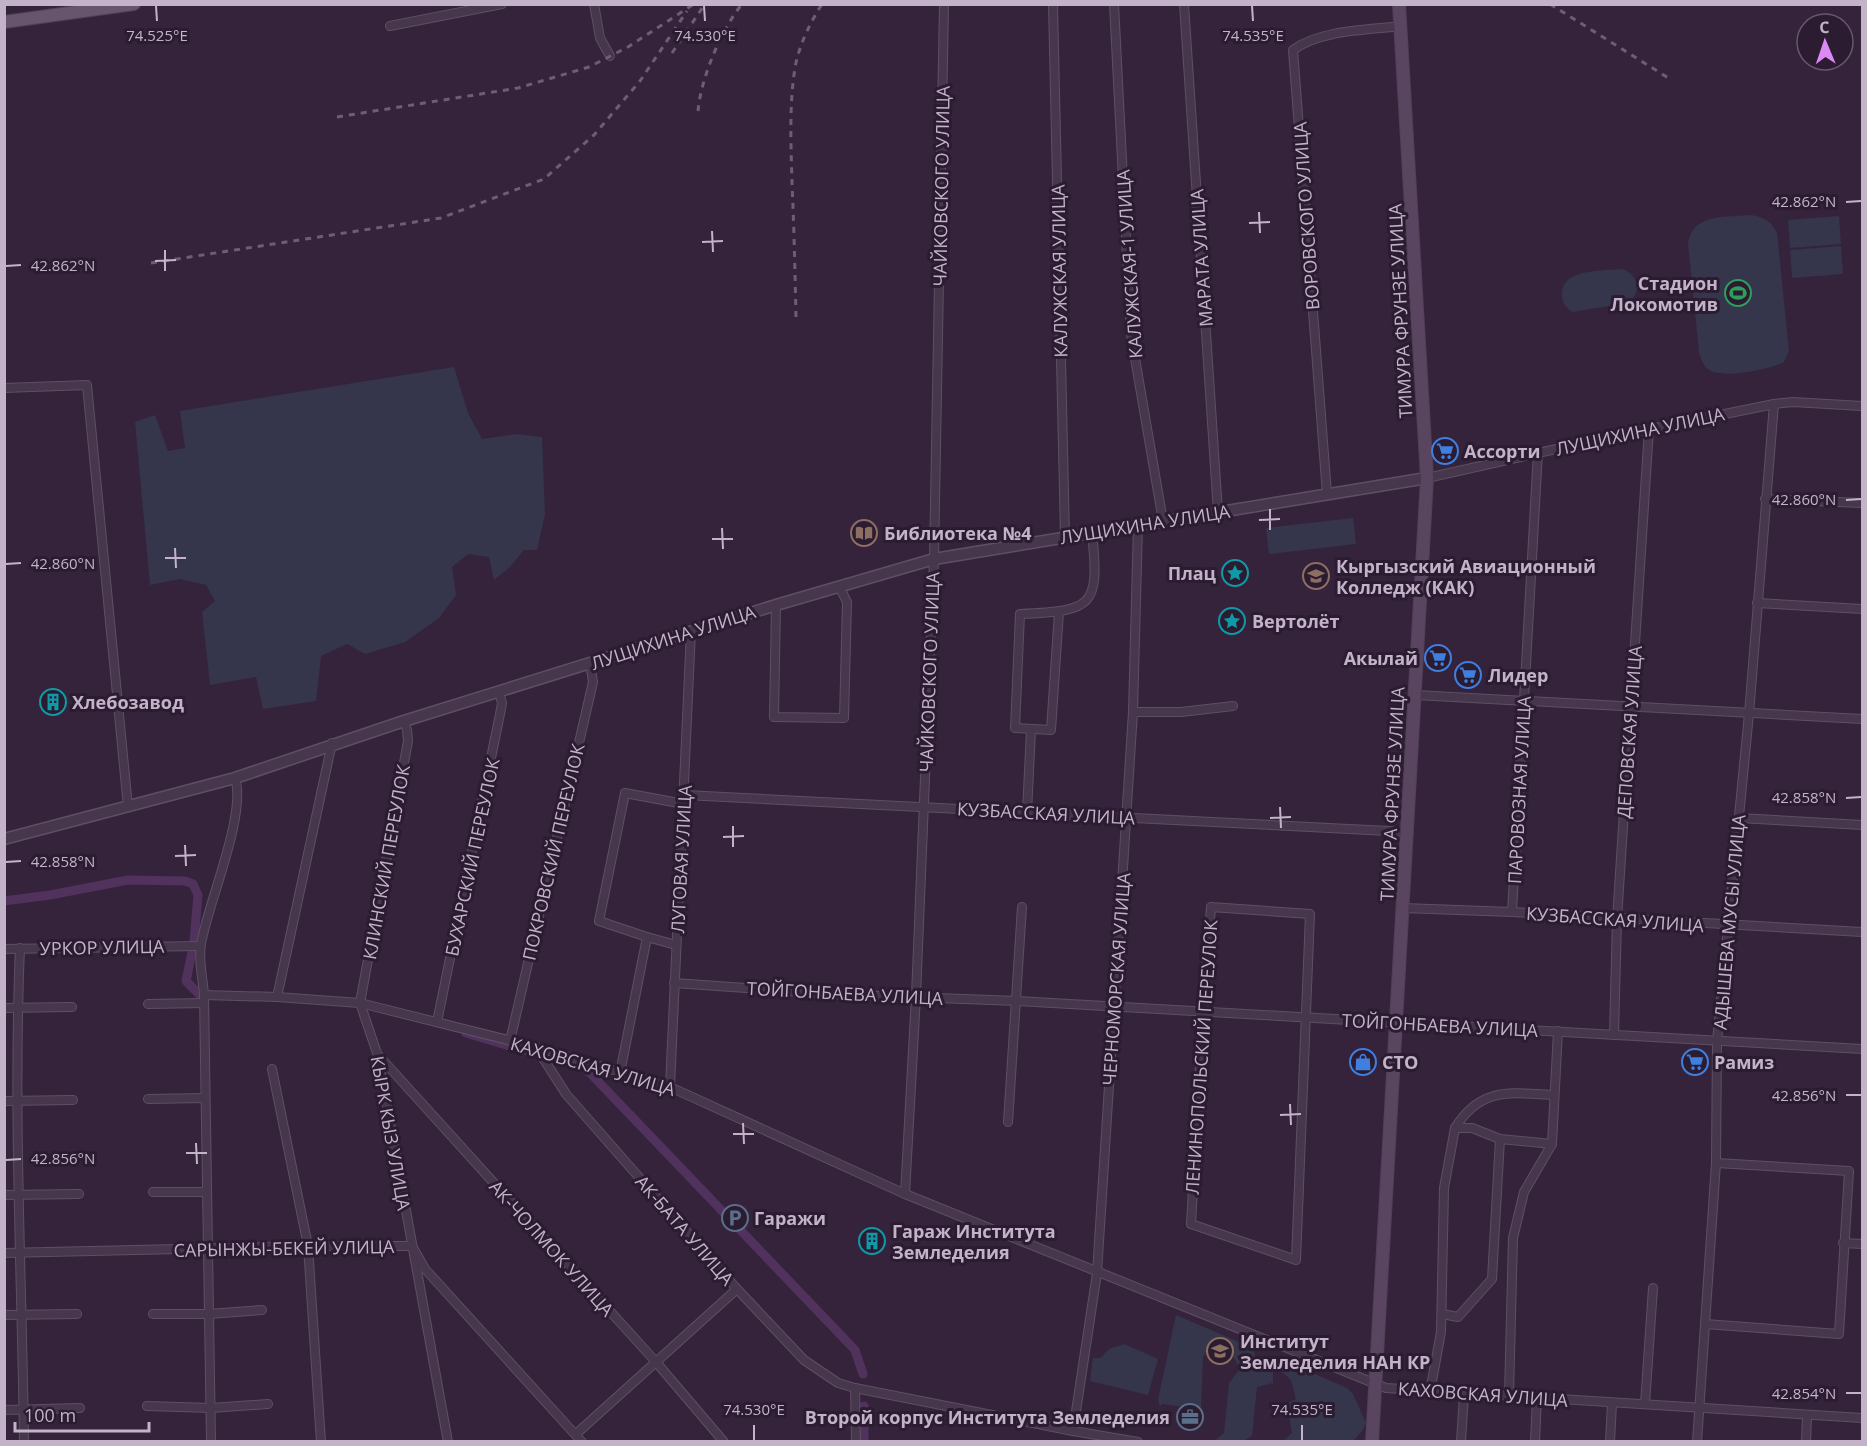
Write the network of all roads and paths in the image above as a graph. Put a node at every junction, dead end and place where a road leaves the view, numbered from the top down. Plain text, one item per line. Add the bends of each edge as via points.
1 (134, 4) edge
2 (502, 4) edge
3 (594, 4) edge
4 (944, 4) edge
5 (1053, 4) edge
6 (1114, 4) edge
7 (1184, 4) edge
8 (1399, 4) edge
9 (489, 6) edge
10 (4, 22) edge
11 (390, 26) dead end
12 (1401, 26) junction
13 (609, 56) dead end
14 (4, 388) edge
15 (1774, 404) junction
16 (1863, 406) edge
17 (1649, 429) junction
18 (1538, 452) junction
19 (1428, 478) junction
20 (1327, 494) junction
21 (1765, 499) junction
22 (1863, 503) edge
23 (1218, 512) junction
24 (1163, 521) junction
25 (1138, 525) junction
26 (1092, 533) junction
27 (1065, 537) junction
28 (934, 559) junction
29 (839, 586) junction
30 (1757, 603) junction
31 (776, 605) junction
32 (1863, 609) edge
33 (1059, 612) junction
34 (691, 632) junction
35 (590, 663) junction
36 (499, 692) junction
37 (1416, 695) junction
38 (1524, 701) junction
39 (1233, 706) dead end
40 (1631, 706) junction
41 (1133, 712) junction
42 (1749, 714) junction
43 (1863, 718) edge
44 (404, 721) junction
45 (1031, 730) junction
46 (332, 743) junction
47 (235, 778) junction
48 (685, 799) junction
49 (924, 806) junction
50 (128, 807) junction
51 (1027, 812) junction
52 (1126, 818) junction
53 (1739, 818) junction
54 (1863, 825) edge
55 (1408, 832) junction
56 (4, 838) edge
57 (1022, 907) dead end
58 (1404, 908) junction
59 (1512, 912) junction
60 (1617, 919) junction
61 (1730, 926) junction
62 (1863, 932) edge
63 (647, 937) junction
64 (676, 945) junction
65 (200, 946) junction
66 (20, 948) junction
67 (4, 949) edge
68 (674, 983) junction
69 (916, 996) junction
70 (277, 997) junction
71 (204, 999) junction
72 (1017, 1001) junction
73 (148, 1004) dead end
74 (360, 1004) junction
75 (17, 1007) junction
76 (72, 1007) dead end
77 (1115, 1007) junction
78 (4, 1008) edge
79 (1203, 1012) junction
80 (1305, 1018) junction
81 (437, 1022) junction
82 (1397, 1023) junction
83 (1558, 1032) junction
84 (1614, 1035) junction
85 (510, 1041) junction
86 (1718, 1041) junction
87 (536, 1047) junction
88 (1863, 1049) edge
89 (378, 1056) junction
90 (272, 1069) dead end
91 (620, 1073) junction
92 (670, 1087) junction
93 (1554, 1095) junction
94 (206, 1098) junction
95 (148, 1099) dead end
96 (73, 1100) dead end
97 (4, 1101) edge
98 (18, 1101) junction
99 (1008, 1122) dead end
100 (1455, 1128) junction
101 (1500, 1139) junction
102 (1552, 1144) junction
103 (1716, 1163) junction
104 (153, 1192) dead end
105 (207, 1192) junction
106 (78, 1194) dead end
107 (905, 1194) junction
108 (4, 1195) edge
109 (19, 1196) junction
110 (1843, 1243) junction
111 (1863, 1244) edge
112 (308, 1246) junction
113 (412, 1246) junction
114 (208, 1249) junction
115 (20, 1252) junction
116 (4, 1253) edge
117 (1097, 1273) junction
118 (1653, 1287) dead end
119 (737, 1289) junction
120 (262, 1310) dead end
121 (22, 1314) junction
122 (77, 1314) dead end
123 (153, 1314) dead end
124 (209, 1314) junction
125 (1442, 1314) junction
126 (4, 1315) edge
127 (1705, 1324) junction
128 (656, 1362) junction
129 (1376, 1385) junction
130 (855, 1388) junction
131 (1430, 1392) junction
132 (1464, 1394) junction
133 (1509, 1395) junction
134 (1537, 1397) junction
135 (1612, 1403) junction
136 (268, 1404) dead end
137 (1645, 1404) junction
138 (147, 1406) dead end
139 (80, 1408) dead end
140 (211, 1408) junction
141 (1699, 1409) junction
142 (4, 1410) edge
143 (24, 1410) junction
144 (1807, 1416) junction
145 (1863, 1418) edge
146 (1372, 1426) junction
147 (1073, 1431) junction
148 (576, 1434) junction
149 (24, 1442) edge
150 (211, 1442) edge
151 (321, 1442) edge
152 (448, 1442) edge
153 (582, 1442) edge
154 (724, 1442) edge
155 (856, 1442) edge
156 (1138, 1442) edge
157 (1366, 1442) edge
158 (1372, 1442) edge
159 (1461, 1442) edge
160 (1535, 1442) edge
161 (1610, 1442) edge
162 (1697, 1442) edge
163 (1806, 1442) edge

1 - 10 main road
2 - 9 street
3 - 13 street via 600,38
4 - 28 street, ЧАЙКОВСКОГО УЛИЦА
5 - 27 street, КАЛУЖСКАЯ УЛИЦА
6 - 24 street, КАЛУЖСКАЯ-1 УЛИЦА via 1131,334
7 - 23 street, МАРАТА УЛИЦА
8 - 12 main road, ТИМУРА ФРУНЗЕ УЛИЦА
9 - 11 street
12 - 19 main road, ТИМУРА ФРУНЗЕ УЛИЦА
12 - 20 street, ВОРОВСКОГО УЛИЦА via 1333,34 1304,42 1293,50
14 - 50 street via 87,385
15 - 16 street, ЛУЩИХИНА УЛИЦА
15 - 17 street, ЛУЩИХИНА УЛИЦА
15 - 21 street, АДЫШЕВА МУСЫ УЛИЦА
17 - 18 street, ЛУЩИХИНА УЛИЦА
17 - 40 street, ДЕПОВСКАЯ УЛИЦА
18 - 19 street, ЛУЩИХИНА УЛИЦА
18 - 38 street, ПАРОВОЗНАЯ УЛИЦА
19 - 20 street, ЛУЩИХИНА УЛИЦА
19 - 37 main road, ТИМУРА ФРУНЗЕ УЛИЦА
20 - 23 street, ЛУЩИХИНА УЛИЦА
21 - 22 street
21 - 30 street, АДЫШЕВА МУСЫ УЛИЦА
23 - 24 street, ЛУЩИХИНА УЛИЦА
24 - 25 street, ЛУЩИХИНА УЛИЦА
25 - 26 street, ЛУЩИХИНА УЛИЦА
25 - 41 street, ЧЕРНОМОРСКАЯ УЛИЦА
26 - 27 street, ЛУЩИХИНА УЛИЦА
26 - 33 street via 1095,570 1090,596 1083,605
27 - 28 street, ЛУЩИХИНА УЛИЦА
28 - 29 street, ЛУЩИХИНА УЛИЦА
28 - 49 street, ЧАЙКОВСКОГО УЛИЦА
29 - 31 street, ЛУЩИХИНА УЛИЦА
29 - 31 street via 846,602 844,718 774,717
30 - 32 street
30 - 42 street, АДЫШЕВА МУСЫ УЛИЦА
31 - 34 street, ЛУЩИХИНА УЛИЦА
33 - 45 street via 1051,730
33 - 45 street via 1020,614 1015,728
34 - 35 street, ЛУЩИХИНА УЛИЦА
34 - 48 street, ЛУГОВАЯ УЛИЦА
35 - 36 street, ЛУЩИХИНА УЛИЦА
35 - 85 street, ПОКРОВСКИЙ ПЕРЕУЛОК via 592,682
36 - 44 street, ЛУЩИХИНА УЛИЦА
36 - 81 street, БУХАРСКИЙ ПЕРЕУЛОК via 502,703
37 - 38 street
37 - 55 main road, ТИМУРА ФРУНЗЕ УЛИЦА
38 - 40 street
38 - 59 street, ПАРОВОЗНАЯ УЛИЦА
39 - 41 street
40 - 42 street
40 - 60 street, ДЕПОВСКАЯ УЛИЦА
41 - 52 street, ЧЕРНОМОРСКАЯ УЛИЦА
42 - 43 street
42 - 53 street, АДЫШЕВА МУСЫ УЛИЦА
44 - 46 street, ЛУЩИХИНА УЛИЦА
44 - 74 street, КЛИНСКИЙ ПЕРЕУЛОК via 408,741
45 - 51 street
46 - 47 street, ЛУЩИХИНА УЛИЦА
46 - 70 street
47 - 50 street, ЛУЩИХИНА УЛИЦА
47 - 65 street via 239,789 236,813
48 - 49 street, КУЗБАССКАЯ УЛИЦА
48 - 63 street, КУЗБАССКАЯ УЛИЦА via 625,793 598,921
48 - 64 street, ЛУГОВАЯ УЛИЦА
49 - 51 street, КУЗБАССКАЯ УЛИЦА
49 - 69 street, ЧАЙКОВСКОГО УЛИЦА
50 - 56 street, ЛУЩИХИНА УЛИЦА
51 - 52 street, КУЗБАССКАЯ УЛИЦА
52 - 55 street, КУЗБАССКАЯ УЛИЦА
52 - 77 street, ЧЕРНОМОРСКАЯ УЛИЦА
53 - 54 street
53 - 61 street, АДЫШЕВА МУСЫ УЛИЦА
55 - 58 main road, ТИМУРА ФРУНЗЕ УЛИЦА
57 - 72 street
58 - 59 street, КУЗБАССКАЯ УЛИЦА
58 - 82 main road, ТИМУРА ФРУНЗЕ УЛИЦА
59 - 60 street, КУЗБАССКАЯ УЛИЦА
60 - 61 street, КУЗБАССКАЯ УЛИЦА
60 - 84 street, ДЕПОВСКАЯ УЛИЦА
61 - 62 street, КУЗБАССКАЯ УЛИЦА
61 - 86 street, АДЫШЕВА МУСЫ УЛИЦА
63 - 64 street
63 - 91 street
64 - 68 street, ЛУГОВАЯ УЛИЦА
65 - 66 street, УРКОР УЛИЦА
65 - 71 street
66 - 67 street, УРКОР УЛИЦА
66 - 75 street
68 - 69 street, ТОЙГОНБАЕВА УЛИЦА
68 - 92 street, ЛУГОВАЯ УЛИЦА
69 - 72 street, ТОЙГОНБАЕВА УЛИЦА
69 - 107 street, ЧАЙКОВСКОГО УЛИЦА
70 - 71 street, КАХОВСКАЯ УЛИЦА
70 - 74 street, КАХОВСКАЯ УЛИЦА
71 - 73 street, КАХОВСКАЯ УЛИЦА
71 - 94 street
72 - 77 street, ТОЙГОНБАЕВА УЛИЦА
72 - 99 street
74 - 81 street, КАХОВСКАЯ УЛИЦА
74 - 89 street, КЫРК КЫЗ УЛИЦА
75 - 76 street
75 - 78 street
75 - 98 street
77 - 79 street, ТОЙГОНБАЕВА УЛИЦА
77 - 117 street, ЧЕРНОМОРСКАЯ УЛИЦА
79 - 80 street, ТОЙГОНБАЕВА УЛИЦА
79 - 80 street, ЛЕНИНОПОЛЬСКИЙ ПЕРЕУЛОК via 1211,907 1310,914
79 - 80 street, ЛЕНИНОПОЛЬСКИЙ ПЕРЕУЛОК via 1191,1224 1296,1260
80 - 82 street, ТОЙГОНБАЕВА УЛИЦА
81 - 85 street, КАХОВСКАЯ УЛИЦА
82 - 83 street, ТОЙГОНБАЕВА УЛИЦА
82 - 129 main road, ТИМУРА ФРУНЗЕ УЛИЦА
83 - 84 street, ТОЙГОНБАЕВА УЛИЦА
83 - 93 street
84 - 86 street, ТОЙГОНБАЕВА УЛИЦА
85 - 87 street, КАХОВСКАЯ УЛИЦА
86 - 88 street, ТОЙГОНБАЕВА УЛИЦА
86 - 103 street, АДЫШЕВА МУСЫ УЛИЦА
87 - 91 street, КАХОВСКАЯ УЛИЦА
87 - 119 street, АК-БАТА УЛИЦА via 566,1094
89 - 113 street, КЫРК КЫЗ УЛИЦА
89 - 128 street, АК-ЧОЛМОК УЛИЦА
90 - 112 street
91 - 92 street, КАХОВСКАЯ УЛИЦА
92 - 107 street, КАХОВСКАЯ УЛИЦА
93 - 100 street via 1491,1096 1469,1108
93 - 102 street
94 - 95 street
94 - 105 street
96 - 98 street
97 - 98 street
98 - 109 street
100 - 101 street via 1472,1128
100 - 125 street via 1444,1188
101 - 102 street
101 - 125 street via 1492,1279 1458,1317
102 - 133 street via 1524,1192 1513,1238
103 - 110 street via 1849,1171
103 - 127 street, АДЫШЕВА МУСЫ УЛИЦА
104 - 105 street
105 - 114 street
106 - 109 street
107 - 117 street, КАХОВСКАЯ УЛИЦА
108 - 109 street
109 - 115 street
110 - 111 street
110 - 127 street via 1839,1334
112 - 113 street, САРЫНЖЫ-БЕКЕЙ УЛИЦА
112 - 114 street, САРЫНЖЫ-БЕКЕЙ УЛИЦА
112 - 151 street
113 - 148 street, САРЫНЖЫ-БЕКЕЙ УЛИЦА via 425,1269
113 - 152 street, КЫРК КЫЗ УЛИЦА
114 - 115 street, САРЫНЖЫ-БЕКЕЙ УЛИЦА
114 - 124 street
115 - 116 street, САРЫНЖЫ-БЕКЕЙ УЛИЦА
115 - 121 street
117 - 129 street, КАХОВСКАЯ УЛИЦА
117 - 147 street, ЧЕРНОМОРСКАЯ УЛИЦА
118 - 137 street
119 - 128 street
119 - 130 street, АК-БАТА УЛИЦА via 804,1360 838,1383
120 - 124 street
121 - 122 street
121 - 126 street
121 - 143 street
123 - 124 street
124 - 140 street
125 - 131 street
127 - 141 street, АДЫШЕВА МУСЫ УЛИЦА
128 - 148 street
128 - 154 street, АК-ЧОЛМОК УЛИЦА
129 - 131 street, КАХОВСКАЯ УЛИЦА
129 - 146 main road, ТИМУРА ФРУНЗЕ УЛИЦА
130 - 147 street
130 - 155 street
131 - 132 street, КАХОВСКАЯ УЛИЦА
132 - 133 street, КАХОВСКАЯ УЛИЦА
132 - 159 street
133 - 134 street, КАХОВСКАЯ УЛИЦА
134 - 135 street, КАХОВСКАЯ УЛИЦА
134 - 160 street
135 - 137 street, КАХОВСКАЯ УЛИЦА
135 - 161 street
136 - 140 street
137 - 141 street, КАХОВСКАЯ УЛИЦА
138 - 140 street
139 - 143 street
140 - 150 street
141 - 144 street, КАХОВСКАЯ УЛИЦА
141 - 162 street, АДЫШЕВА МУСЫ УЛИЦА
142 - 143 street
143 - 149 street
144 - 145 street, КАХОВСКАЯ УЛИЦА
144 - 163 street
146 - 157 street
146 - 158 main road, ТИМУРА ФРУНЗЕ УЛИЦА
147 - 156 street
148 - 153 street, САРЫНЖЫ-БЕКЕЙ УЛИЦА

